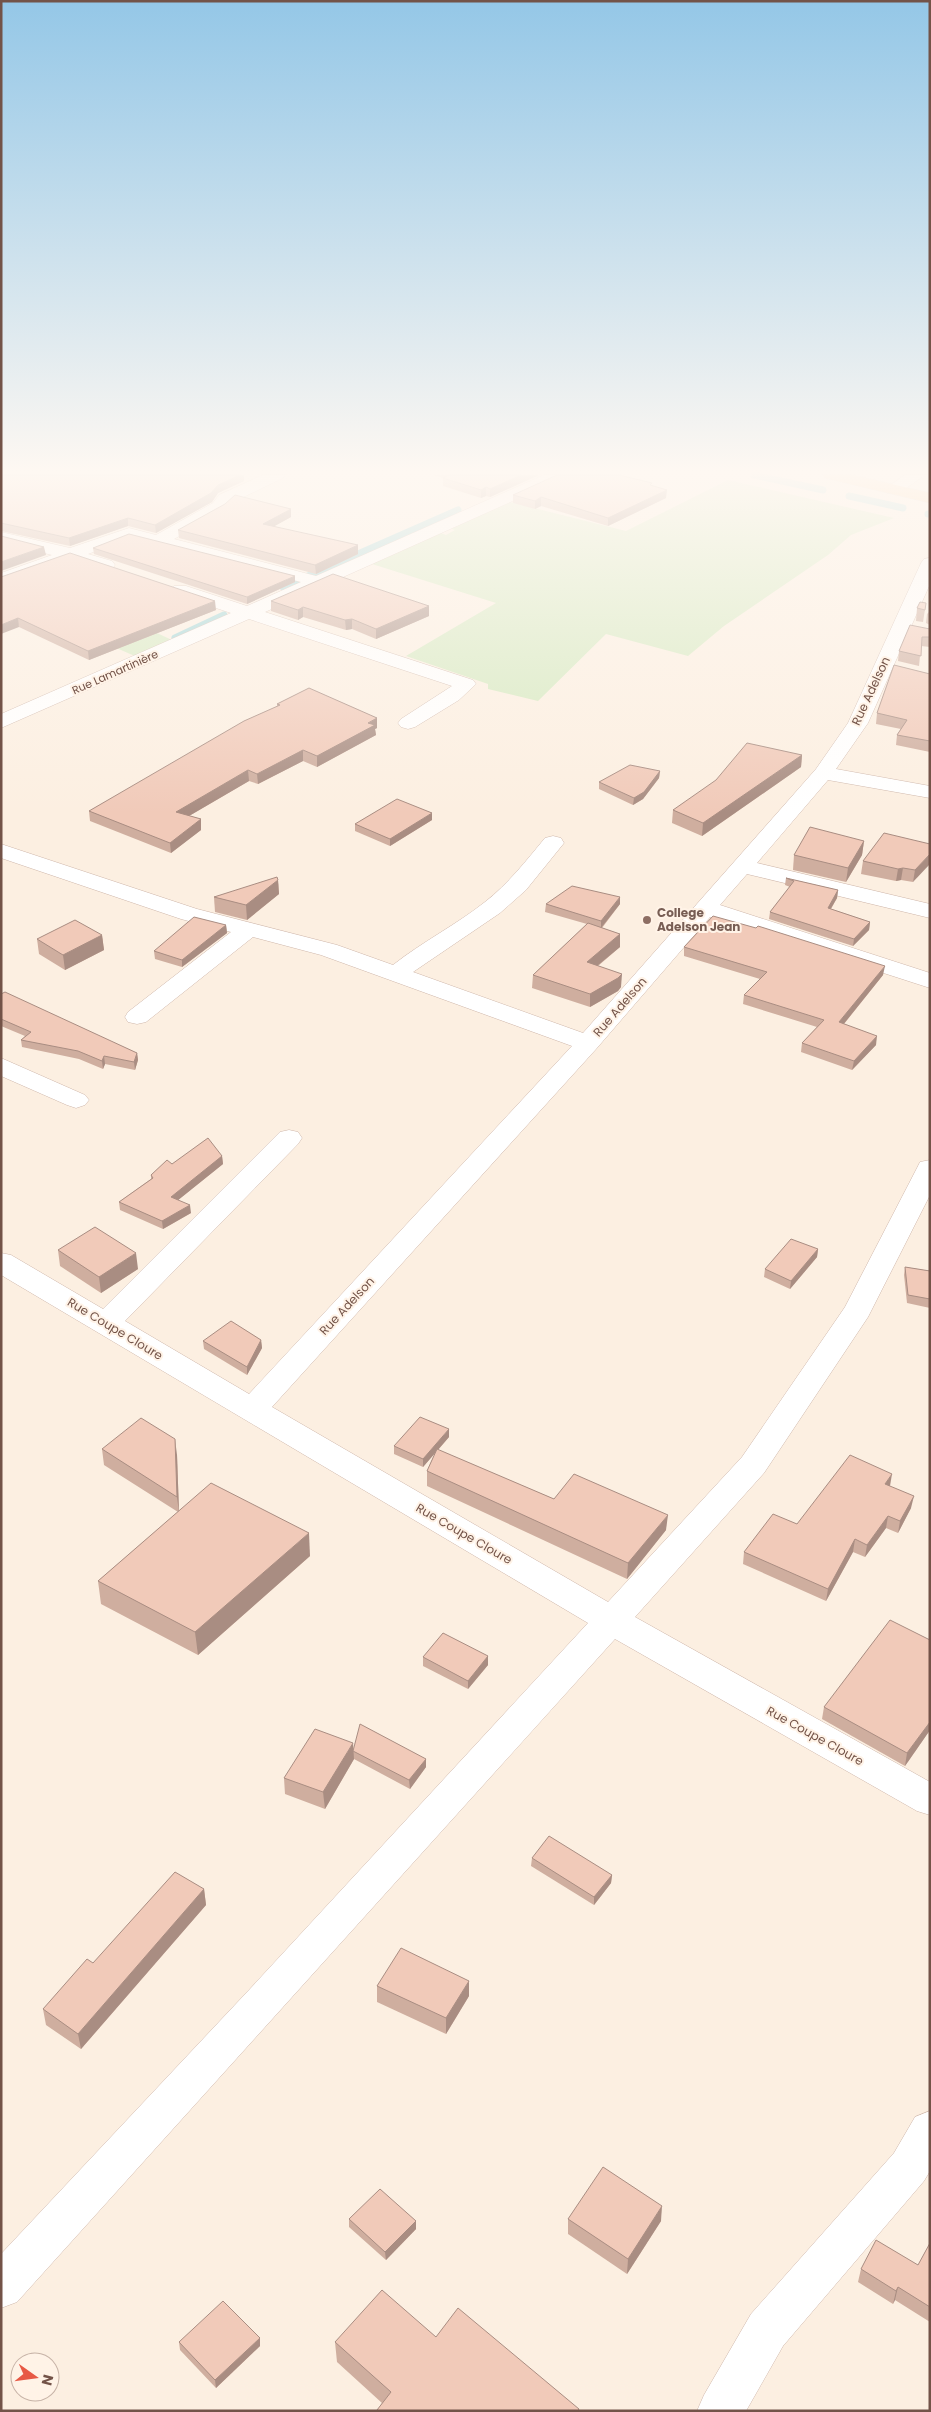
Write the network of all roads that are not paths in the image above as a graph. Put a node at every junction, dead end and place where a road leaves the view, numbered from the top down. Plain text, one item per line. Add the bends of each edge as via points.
1 (173, 588) edge
2 (295, 588) edge
3 (923, 588) edge
4 (250, 613) junction
5 (1, 722) edge
6 (408, 723) dead end
7 (823, 773) junction
8 (930, 792) edge
9 (553, 843) dead end
10 (1, 851) edge
11 (742, 866) junction
12 (705, 908) junction
13 (930, 911) edge
14 (249, 929) junction
15 (396, 974) junction
16 (930, 981) edge
17 (137, 1017) dead end
18 (588, 1043) junction
19 (1, 1066) edge
20 (76, 1100) dead end
21 (289, 1138) dead end
22 (930, 1168) edge
23 (1, 1262) edge
24 (105, 1324) junction
25 (252, 1410) junction
26 (611, 1620) junction
27 (930, 1800) edge
28 (930, 2131) edge
29 (1, 2286) edge
30 (720, 2411) edge

1 - 4 street
2 - 4 street, Rue Lamartinière
3 - 7 street, Rue Adelson via 911,628 893,668
4 - 5 street, Rue Lamartinière
4 - 6 street via 466,684
7 - 8 street
7 - 11 street, Rue Adelson
9 - 15 street via 518,884 492,908
10 - 14 street via 189,914
11 - 12 street, Rue Adelson
11 - 13 street
12 - 16 street
12 - 18 street, Rue Adelson
14 - 15 street via 329,950
14 - 17 street
15 - 18 street
18 - 25 street, Rue Adelson
19 - 20 street
21 - 24 street
22 - 26 street via 858,1310 753,1465
23 - 24 street, Rue Coupe Cloure
24 - 25 street, Rue Coupe Cloure
25 - 26 street, Rue Coupe Cloure
26 - 27 street, Rue Coupe Cloure
26 - 29 street
28 - 30 street via 909,2168 767,2330

